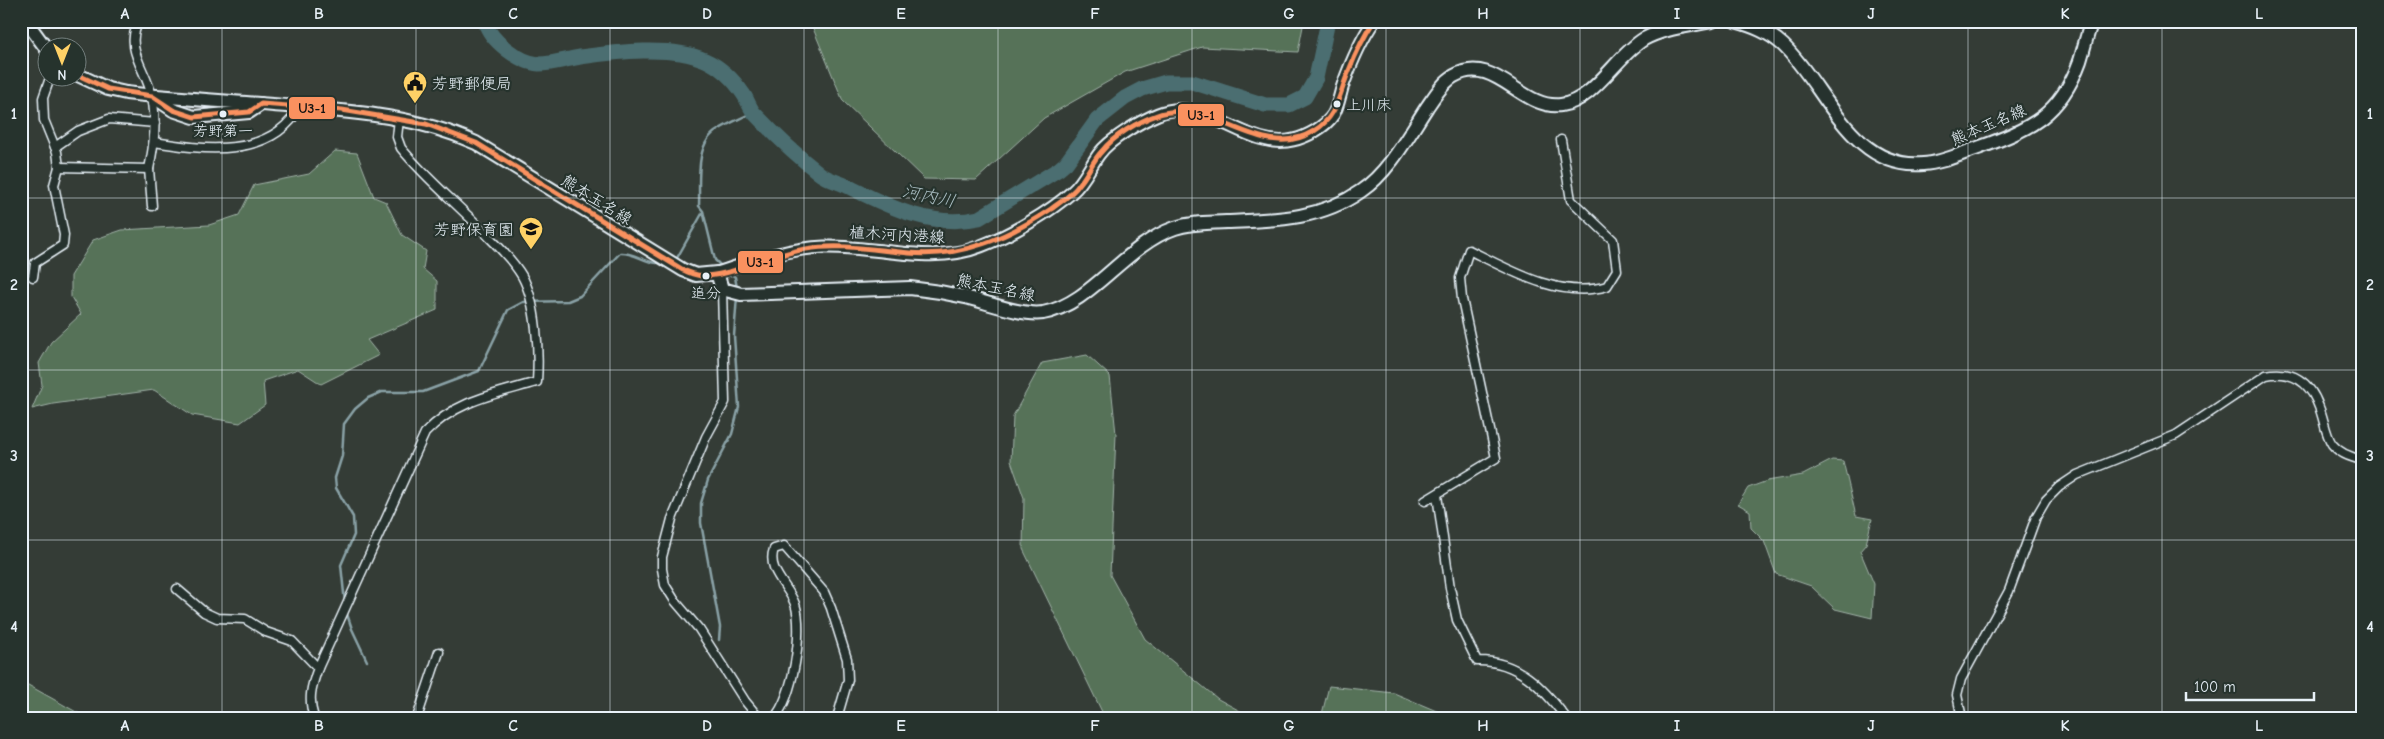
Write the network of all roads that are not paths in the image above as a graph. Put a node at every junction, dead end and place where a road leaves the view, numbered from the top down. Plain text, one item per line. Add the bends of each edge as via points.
1 (26, 21) edge
2 (139, 21) edge
3 (1374, 21) edge
4 (1712, 21) edge
5 (1736, 21) edge
6 (2092, 21) edge
7 (38, 38) edge
8 (88, 80) edge
9 (46, 88) edge
10 (152, 96) junction
11 (261, 104) junction
12 (300, 107) junction
13 (399, 119) junction
14 (155, 123) junction
15 (1561, 140) dead end
16 (154, 142) junction
17 (55, 147) junction
18 (59, 167) junction
19 (149, 169) junction
20 (152, 206) dead end
21 (717, 273) junction
22 (33, 277) dead end
23 (722, 288) junction
24 (2363, 460) edge
25 (1437, 495) junction
26 (1425, 501) dead end
27 (177, 589) dead end
28 (439, 652) dead end
29 (318, 668) junction
30 (314, 718) edge
31 (416, 718) edge
32 (759, 718) edge
33 (774, 718) edge
34 (837, 718) edge
35 (1566, 718) edge
36 (1962, 718) edge

1 - 7 main road
2 - 10 street via 134,31 133,48
3 - 21 main road, 植木河内港線 via 1359,45 1333,115 1302,137 1269,140 1190,110 1173,110 1141,123 1104,147 1074,191 1056,205 979,247 934,255 841,247 799,249
4 - 23 main road, 熊本玉名線 via 1646,38 1621,56 1583,96 1562,105 1540,102 1485,72 1469,70 1453,76 1440,89 1375,179 1340,205 1297,218 1194,223 1176,228 1150,239 1072,302 1054,310 1024,312 937,291 910,288 741,294
5 - 6 main road, 熊本玉名線 via 1765,32 1783,45 1859,142 1896,163 1916,164 1941,161 2000,140 2043,118 2070,86
8 - 10 main road, 熊本玉名線 via 108,89
9 - 17 street via 43,98 44,120
10 - 11 main road, 熊本玉名線
10 - 11 main road, 熊本玉名線 via 173,110 194,117 249,112
10 - 14 street
11 - 12 main road, 熊本玉名線
12 - 13 main road, 熊本玉名線
12 - 16 street via 294,119 272,137 237,149
13 - 21 main road, 熊本玉名線 via 442,129 476,143 683,270 696,275
13 - 29 street via 397,136 400,148 503,251 522,276 530,304 538,360 537,382 471,402 440,417 425,433
14 - 16 street
14 - 17 street via 109,120 78,131
15 - 25 street via 1571,200 1613,240 1617,270 1606,286 1561,288 1510,270 1469,250 1460,278 1462,299 1496,458
16 - 19 street
17 - 18 street
18 - 19 street
18 - 22 street via 54,185 64,235 63,246 34,263
19 - 20 street
21 - 23 main road
23 - 32 street via 724,402 672,519 662,569 665,584 675,601 699,629
24 - 36 street via 2333,445 2310,390 2301,380 2280,372 2266,375 2176,435 2077,476 2059,487 2036,517 2009,591 1961,679 1958,694
25 - 26 street
25 - 35 street via 1457,620 1477,661 1501,663 1519,671 1531,679
27 - 29 street via 204,612 217,618 245,619 266,632 292,641
28 - 31 street
29 - 30 street via 310,690
33 - 34 street via 782,709 788,692 797,642 794,604 773,568 774,549 784,546 824,592 847,659 848,680

